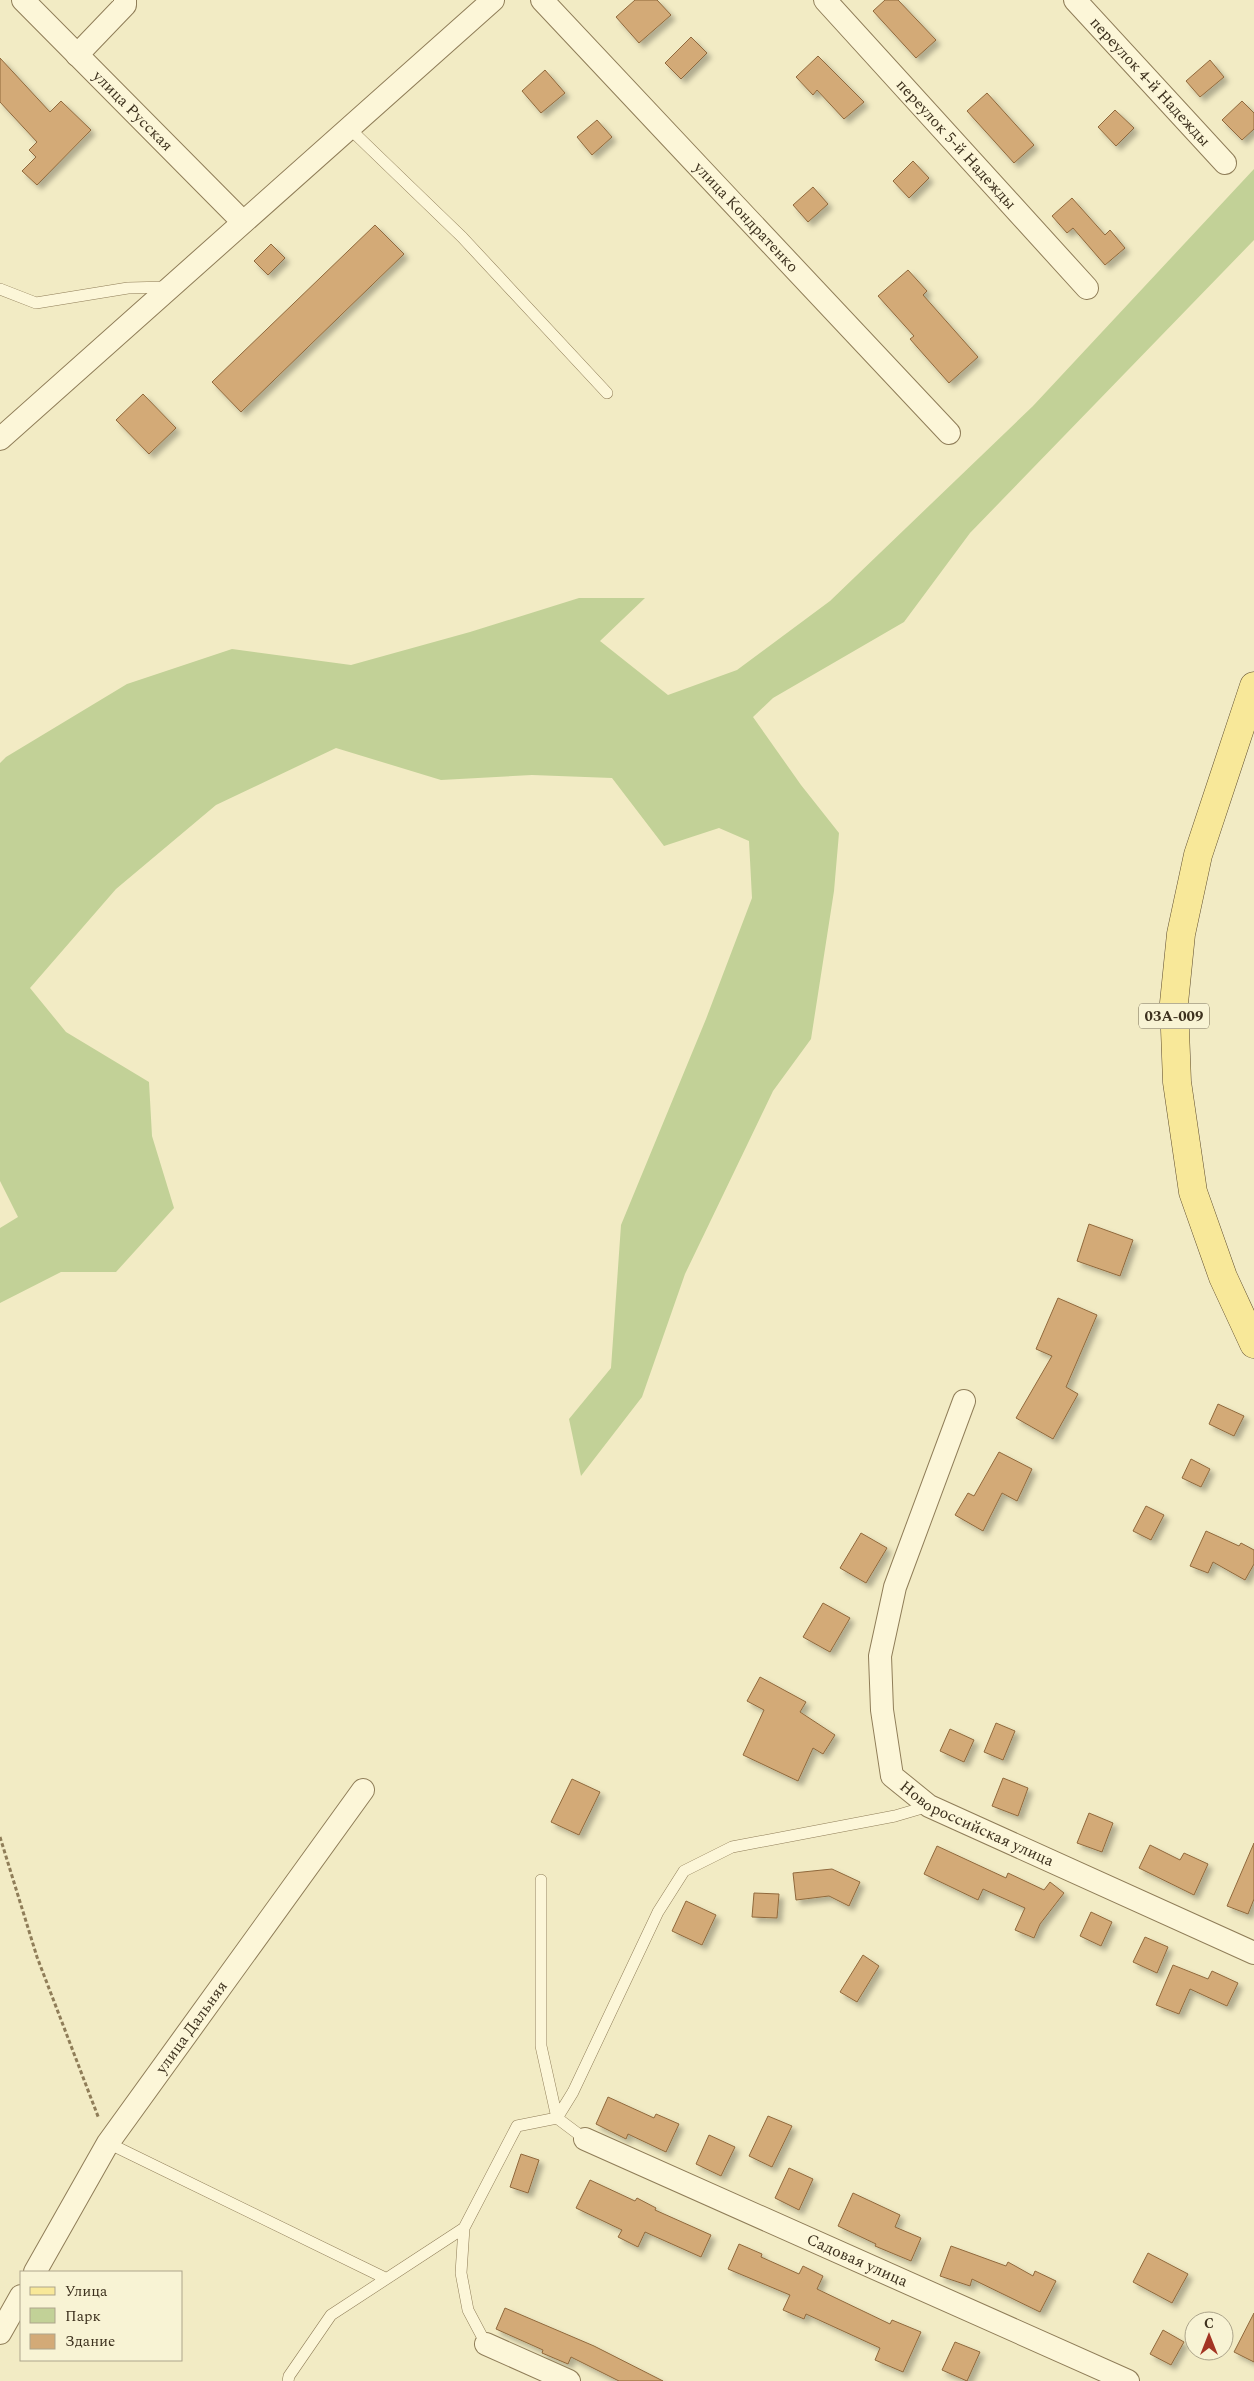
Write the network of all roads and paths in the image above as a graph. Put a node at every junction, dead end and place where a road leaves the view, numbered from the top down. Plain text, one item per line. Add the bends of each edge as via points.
1 (23, 0) edge
2 (125, 0) edge
3 (493, 0) edge
4 (542, 0) edge
5 (825, 0) edge
6 (1075, 0) edge
7 (77, 55) junction
8 (349, 128) junction
9 (1225, 163) dead end
10 (243, 222) junction
11 (170, 287) junction
12 (1087, 288) dead end
13 (0, 289) edge
14 (607, 393) dead end
15 (949, 433) dead end
16 (0, 439) edge
17 (1254, 686) edge
18 (1254, 1344) edge
19 (964, 1401) dead end
20 (363, 1790) dead end
21 (929, 1806) junction
22 (0, 1837) edge
23 (541, 1880) dead end
24 (1254, 1953) edge
25 (557, 2118) junction
26 (585, 2139) joint
27 (108, 2143) junction
28 (464, 2228) junction
29 (35, 2271) edge
30 (385, 2278) junction
31 (20, 2298) edge
32 (0, 2333) edge
33 (486, 2344) joint
34 (288, 2381) edge
35 (569, 2381) edge
36 (1128, 2381) edge

1 - 7 street, улица Русская
2 - 7 street via 125,5
3 - 8 street
4 - 15 street, улица Кондратенко
5 - 12 street, переулок 5-й Надежды
6 - 9 street, переулок 4-й Надежды
7 - 10 street, улица Русская
8 - 10 street
8 - 14 lane via 462,237
10 - 11 street
11 - 13 lane via 128,288 36,303
11 - 16 street
17 - 18 main road, 03А-009 via 1198,855 1181,934 1174,1003 1177,1082 1193,1192 1222,1277
19 - 21 street, Новороссийская улица via 895,1587 880,1656 882,1710 892,1776
20 - 27 street, улица Дальняя
21 - 24 street, Новороссийская улица
21 - 25 lane via 895,1816 732,1847 684,1871 658,1912 573,2092
22 - 27 path via 37,1957
23 - 25 lane via 541,2046
25 - 26 lane
25 - 28 lane via 517,2126
26 - 36 street, Садовая улица
27 - 29 street, улица Дальняя
27 - 30 lane
28 - 30 lane
28 - 33 lane via 461,2273 468,2310
30 - 34 lane via 332,2315
31 - 32 street
33 - 35 street

